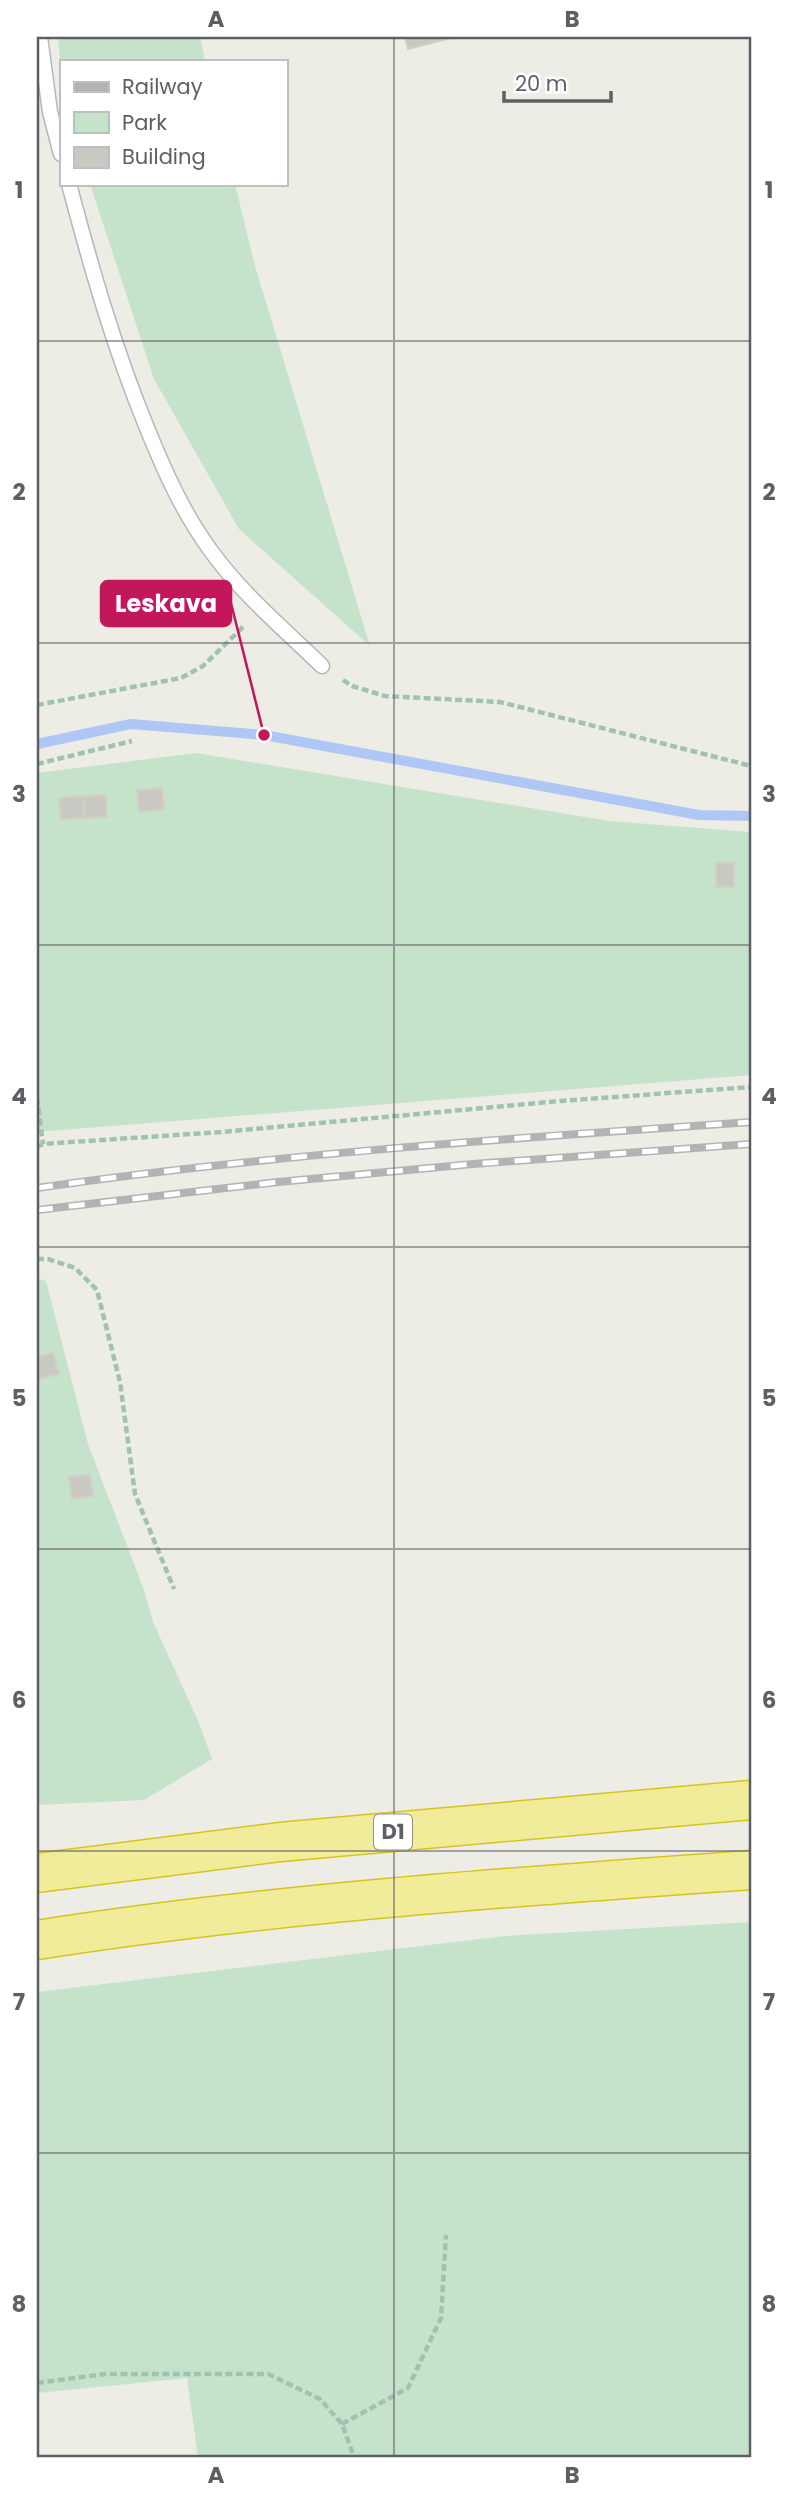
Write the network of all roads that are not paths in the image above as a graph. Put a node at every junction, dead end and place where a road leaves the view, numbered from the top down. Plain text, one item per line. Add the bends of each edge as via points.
1 (40, 37) edge
2 (60, 150) edge
3 (70, 186) edge
4 (322, 666) road end
5 (751, 1800) edge
6 (751, 1870) edge
7 (37, 1873) edge
8 (37, 1940) edge

1 - 2 lane
3 - 4 lane via 126,377 183,507 211,551
5 - 7 highway, D1 via 280,1842
6 - 8 highway via 299,1907

